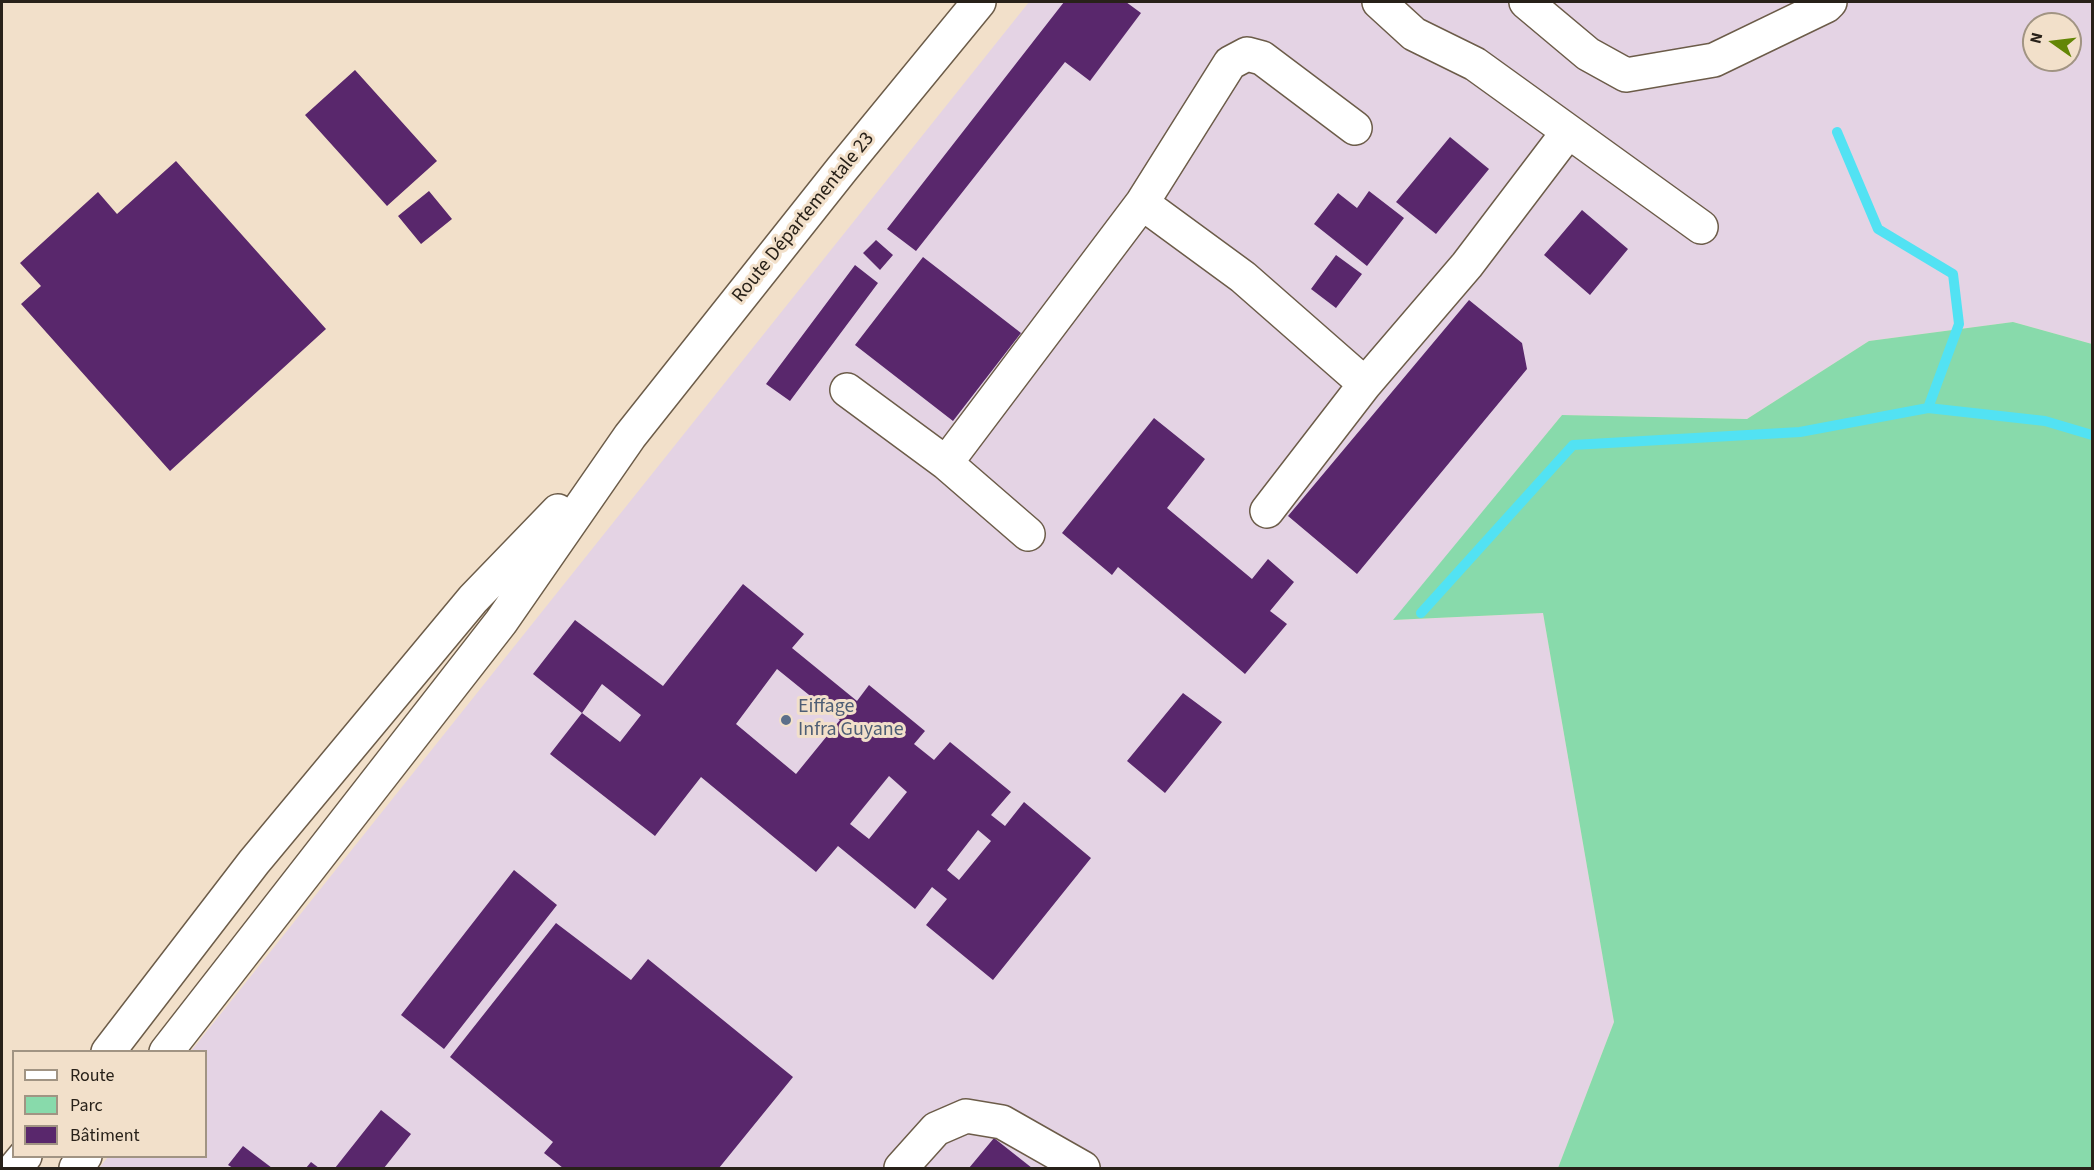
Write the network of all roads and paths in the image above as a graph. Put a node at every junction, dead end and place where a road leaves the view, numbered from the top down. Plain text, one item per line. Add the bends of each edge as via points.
1 (979, 2) edge
2 (1379, 2) edge
3 (1526, 2) edge
4 (1830, 2) edge
5 (1355, 128) dead end
6 (1568, 132) junction
7 (1142, 202) junction
8 (1701, 227) dead end
9 (1365, 384) junction
10 (847, 390) dead end
11 (630, 436) junction
12 (946, 463) junction
13 (1267, 511) dead end
14 (1028, 534) dead end
15 (110, 1050) edge
16 (168, 1050) edge
17 (901, 1168) edge
18 (1083, 1168) edge

1 - 11 main road, Route Départementale 23
2 - 6 main road via 1414,34 1475,64
3 - 4 main road via 1588,54 1626,75 1714,60
5 - 7 main road via 1262,58 1247,54 1230,63
6 - 8 main road
6 - 9 main road via 1467,265
7 - 9 main road via 1243,277
7 - 12 main road
9 - 13 main road
10 - 12 main road
11 - 15 main road via 473,599 254,862
11 - 16 main road via 501,622
12 - 14 main road
17 - 18 main road via 936,1129 966,1116 1002,1122

